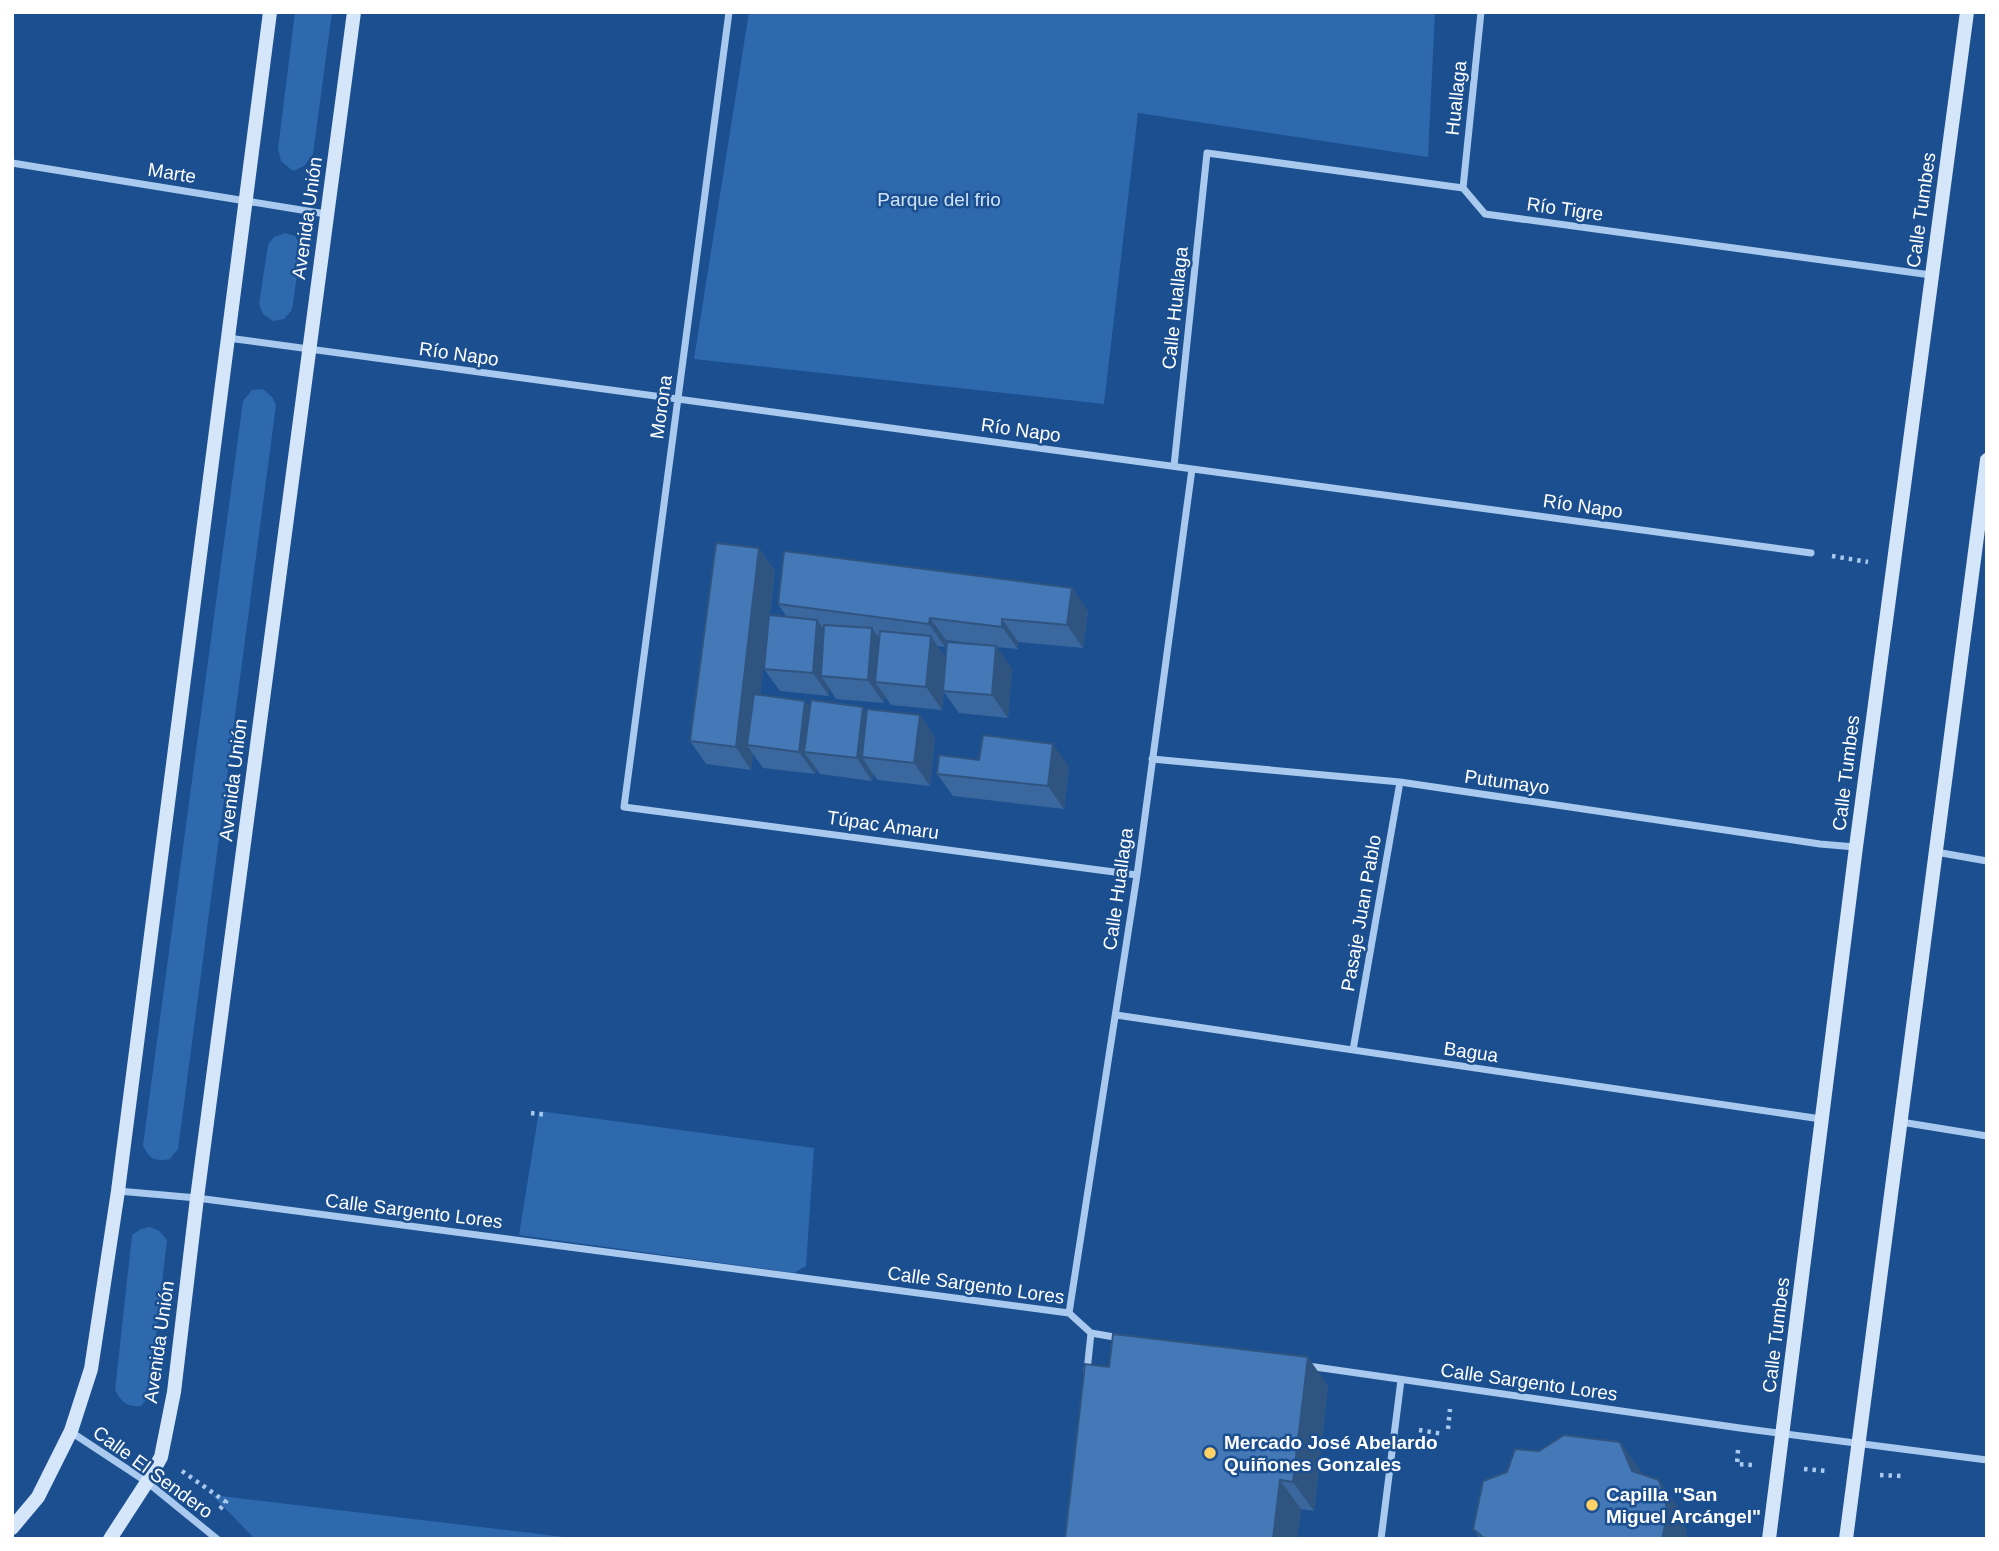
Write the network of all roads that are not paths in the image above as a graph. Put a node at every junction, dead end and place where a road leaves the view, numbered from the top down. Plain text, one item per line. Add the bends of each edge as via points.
1 (270, 12) edge
2 (354, 12) edge
3 (729, 12) edge
4 (1481, 12) edge
5 (1967, 12) edge
6 (12, 163) edge
7 (1463, 188) junction
8 (245, 201) junction
9 (327, 214) junction
10 (1931, 275) junction
11 (228, 338) junction
12 (309, 349) junction
13 (678, 400) junction
14 (1987, 460) edge
15 (1174, 466) junction
16 (1192, 469) junction
17 (1811, 553) road end
18 (1152, 759) junction
19 (1400, 782) junction
20 (624, 807) joint
21 (1856, 847) junction
22 (1937, 852) junction
23 (1987, 861) edge
24 (1137, 874) junction
25 (1115, 1015) junction
26 (1353, 1050) junction
27 (1822, 1119) junction
28 (1901, 1122) junction
29 (1987, 1136) edge
30 (118, 1191) junction
31 (197, 1198) junction
32 (1069, 1312) junction
33 (1091, 1333) junction
34 (1131, 1339) edge
35 (1293, 1364) edge
36 (1086, 1373) edge
37 (1401, 1380) junction
38 (71, 1431) junction
39 (1783, 1434) junction
40 (1858, 1444) junction
41 (1987, 1460) edge
42 (147, 1482) junction
43 (12, 1528) edge
44 (110, 1539) edge
45 (217, 1539) edge
46 (1381, 1539) edge
47 (1769, 1539) edge
48 (1846, 1539) edge

1 - 8 street
2 - 9 street, Avenida Unión
3 - 13 street, Morona
4 - 7 street, Huallaga
5 - 10 street, Calle Tumbes
6 - 8 street, Marte
7 - 10 street, Río Tigre via 1485,215
7 - 15 street, Calle Huallaga via 1207,153
8 - 9 street, Marte
8 - 11 street
9 - 12 street, Avenida Unión
10 - 21 street, Calle Tumbes
11 - 12 street, Río Napo
11 - 30 street
12 - 13 street, Río Napo
12 - 31 street, Avenida Unión
13 - 15 street, Río Napo
13 - 20 street, Morona
14 - 22 street
15 - 16 street, Río Napo
16 - 17 street, Río Napo
16 - 18 street, Calle Huallaga
18 - 19 street, Putumayo
18 - 24 street, Calle Huallaga
19 - 21 street, Putumayo
19 - 26 street, Pasaje Juan Pablo
20 - 24 street, Túpac Amaru
21 - 27 street, Calle Tumbes
22 - 23 street
22 - 28 street
24 - 25 street, Calle Huallaga
25 - 26 street, Bagua
25 - 32 street, Calle Huallaga
26 - 27 street, Bagua
27 - 39 street, Calle Tumbes
28 - 29 street
28 - 40 street
30 - 31 street, Calle Sargento Lores
30 - 38 street via 91,1369
31 - 32 street, Calle Sargento Lores
31 - 42 street, Avenida Unión via 174,1392 161,1457
32 - 33 street, Calle Sargento Lores
33 - 34 street
33 - 36 street
35 - 37 street, Calle Sargento Lores
37 - 39 street, Calle Sargento Lores
37 - 46 street
38 - 42 street, Calle El Sendero
38 - 43 street via 38,1497
39 - 40 street, Calle Sargento Lores
39 - 47 street, Calle Tumbes
40 - 41 street, Calle Sargento Lores
40 - 48 street
42 - 44 street, Avenida Unión
42 - 45 street, Calle El Sendero

